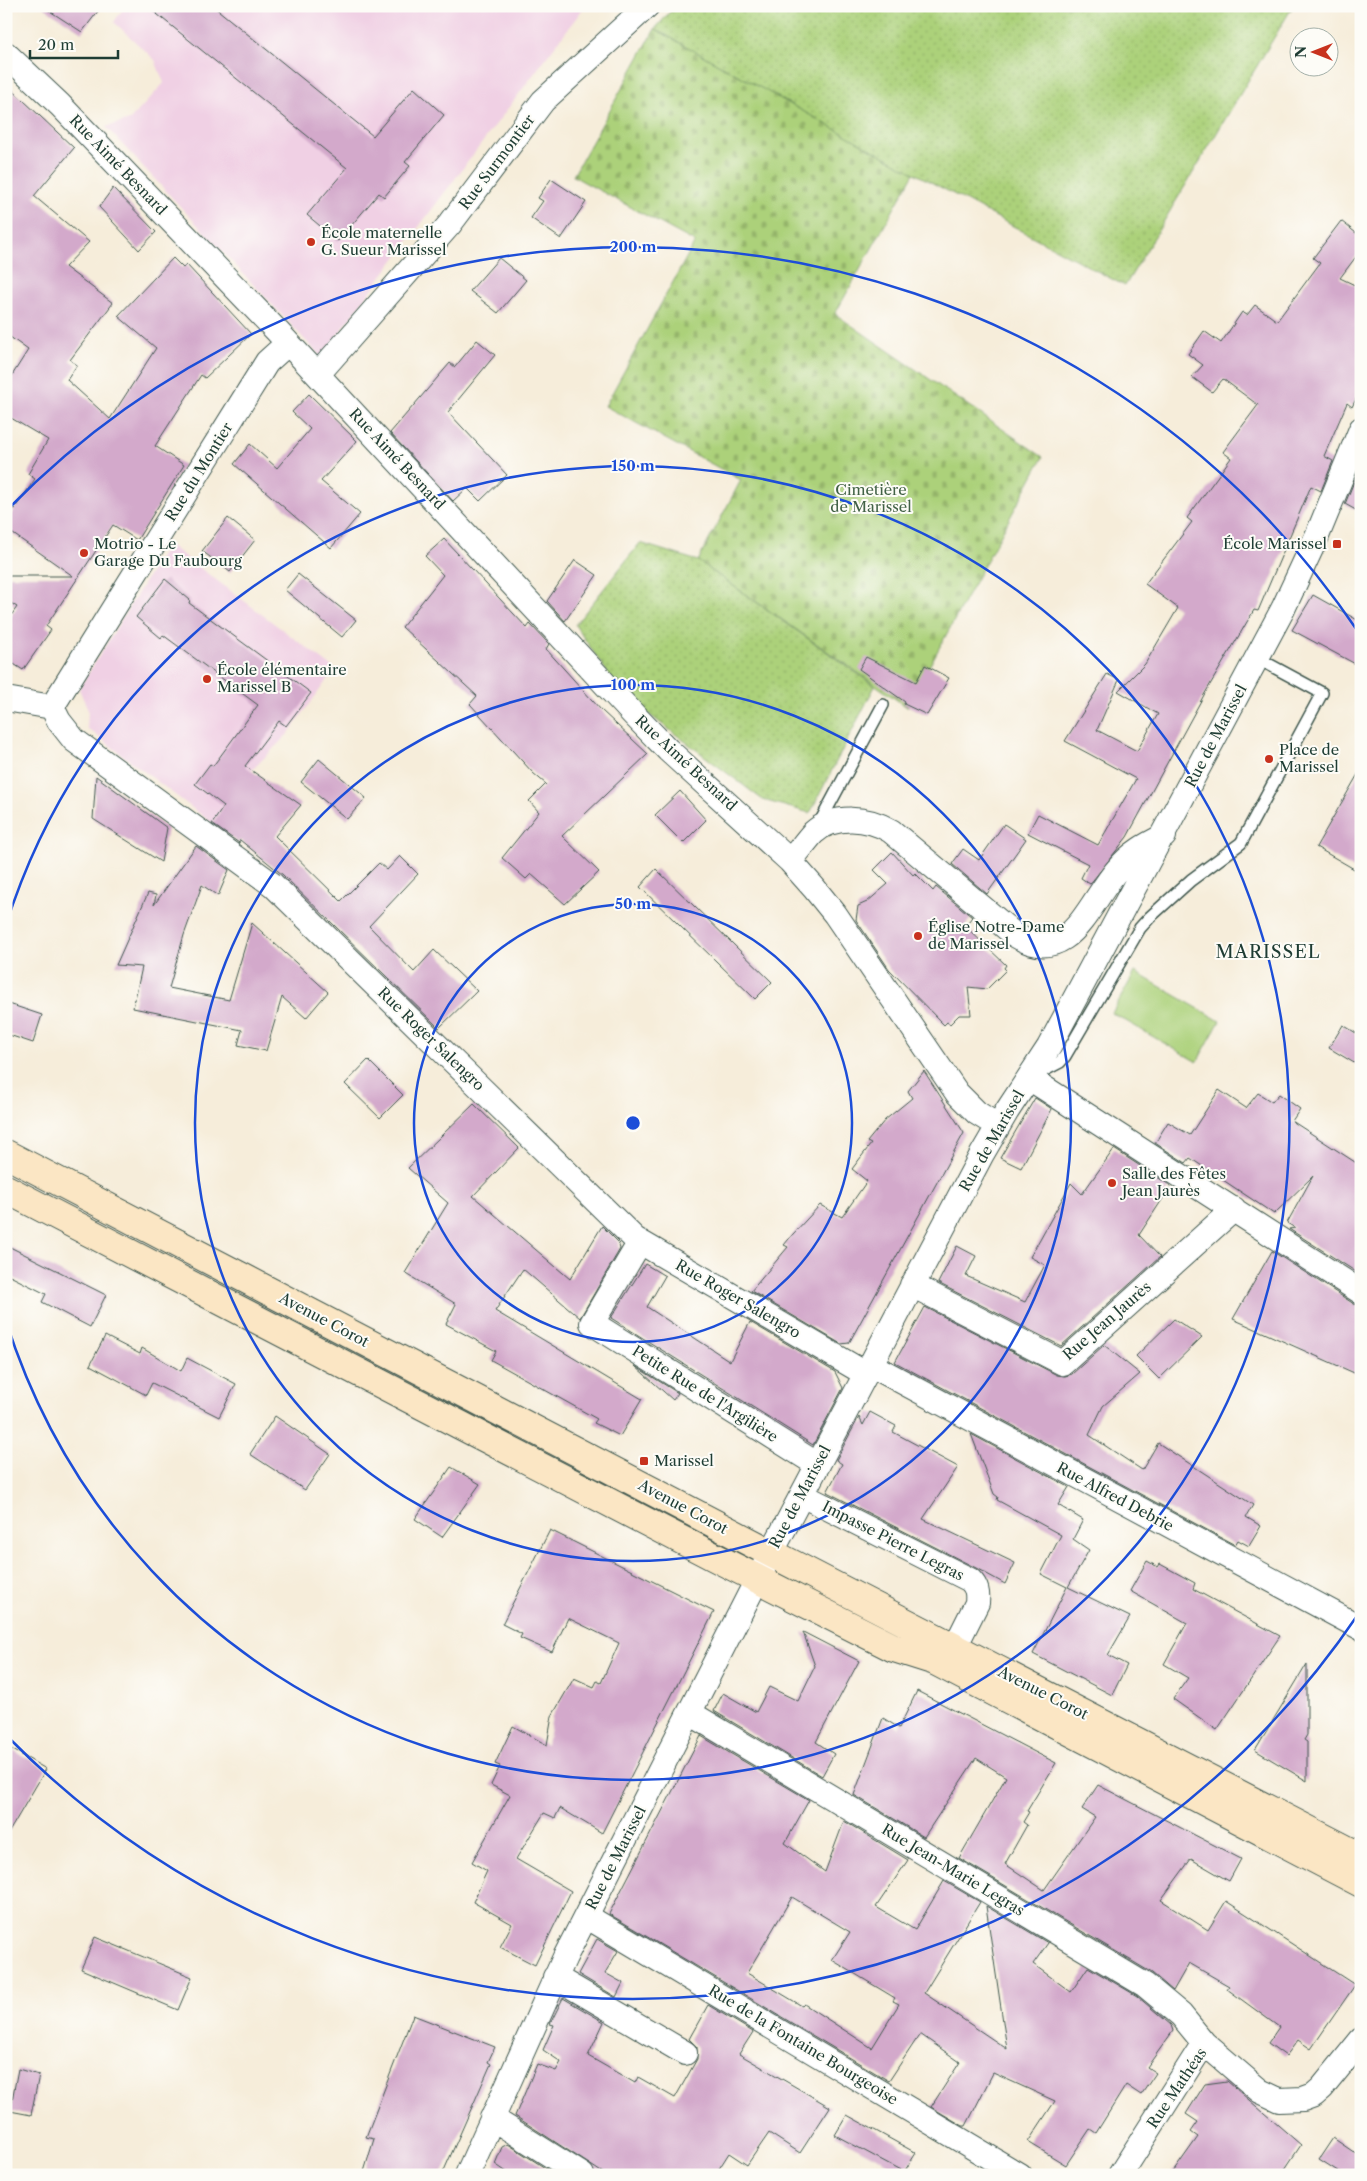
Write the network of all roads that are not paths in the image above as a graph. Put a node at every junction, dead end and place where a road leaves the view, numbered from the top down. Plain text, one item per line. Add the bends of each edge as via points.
1 (647, 6) edge
2 (6, 54) edge
3 (288, 343) junction
4 (318, 374) junction
5 (1361, 428) edge
6 (1257, 658) junction
7 (6, 699) edge
8 (883, 706) dead end
9 (52, 707) junction
10 (814, 832) junction
11 (1164, 836) junction
12 (790, 861) junction
13 (1029, 1078) junction
14 (998, 1126) junction
15 (6, 1154) edge
16 (6, 1189) edge
17 (1234, 1209) junction
18 (640, 1242) junction
19 (912, 1285) junction
20 (1361, 1292) edge
21 (868, 1369) junction
22 (818, 1465) junction
23 (802, 1494) junction
24 (771, 1553) junction
25 (758, 1578) junction
26 (1361, 1628) edge
27 (950, 1657) junction
28 (690, 1713) junction
29 (1361, 1857) edge
30 (1361, 1882) edge
31 (586, 1916) junction
32 (555, 1977) junction
33 (1361, 2040) edge
34 (1204, 2042) junction
35 (685, 2053) dead end
36 (492, 2118) junction
37 (467, 2175) edge
38 (582, 2175) edge
39 (1019, 2175) edge
40 (1120, 2175) edge

1 - 4 street, Rue Surmontier via 543,101 450,224
2 - 3 street, Rue Aimé Besnard via 60,105
3 - 4 street, Rue Aimé Besnard
3 - 9 street, Rue du Montier via 267,362
4 - 12 street, Rue Aimé Besnard via 634,715
5 - 6 street, Rue de Marissel via 1304,564
6 - 11 street, Rue de Marissel
6 - 13 lane via 1322,693 1241,843 1208,866 1150,917 1131,942 1065,1056
7 - 9 street
8 - 10 lane
9 - 18 street, Rue Roger Salengro via 74,740 273,885
10 - 11 street via 836,821 877,823 1028,943 1049,946 1065,938 1129,857
10 - 12 street
11 - 13 street, Rue de Marissel
12 - 14 street, Rue Aimé Besnard via 835,914 957,1093 977,1113
13 - 14 street, Rue de Marissel
13 - 17 street
14 - 19 street, Rue de Marissel
15 - 24 street, Avenue Corot
16 - 25 street, Avenue Corot
17 - 19 street, Rue Jean Jaurès via 1064,1363
17 - 20 street
18 - 21 street, Rue Roger Salengro
18 - 22 street, Petite Rue de l'Argilière via 592,1323
19 - 21 street, Rue de Marissel
21 - 22 street, Rue de Marissel
21 - 26 street, Rue Alfred Debrie
22 - 23 street, Rue de Marissel
23 - 24 street, Rue de Marissel
23 - 27 street, Impasse Pierre Legras via 970,1580 978,1593 977,1603
24 - 25 street, Rue de Marissel
24 - 27 street, Avenue Corot
25 - 27 street, Avenue Corot via 894,1648
25 - 28 street, Rue de Marissel
27 - 29 street, Avenue Corot
27 - 30 street, Avenue Corot
28 - 31 street, Rue de Marissel
28 - 34 street, Rue Jean-Marie Legras via 1145,1985 1181,2015
31 - 32 street, Rue de Marissel
31 - 39 street, Rue de la Fontaine Bourgeoise
32 - 35 street
32 - 36 street, Rue de Marissel
33 - 34 street, Rue Mathéas via 1322,2088 1303,2099 1291,2101 1270,2098
34 - 40 street, Rue Mathéas
36 - 37 street, Rue de Marissel
36 - 38 street

